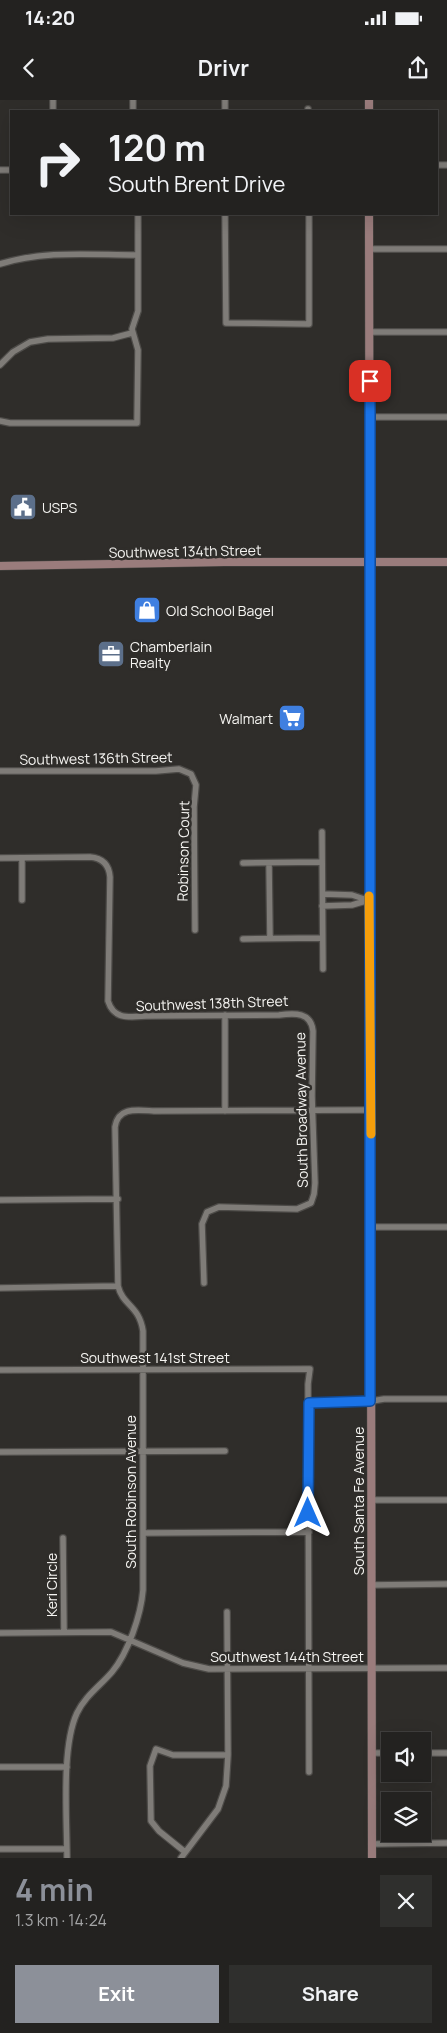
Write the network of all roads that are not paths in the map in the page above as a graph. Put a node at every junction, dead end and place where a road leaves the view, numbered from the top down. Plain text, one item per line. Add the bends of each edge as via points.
1 (138, 215) edge
2 (226, 215) edge
3 (310, 215) edge
4 (369, 215) edge
5 (369, 248) junction
6 (447, 249) edge
7 (137, 254) junction
8 (0, 264) edge
9 (370, 332) junction
10 (447, 332) edge
11 (132, 333) junction
12 (0, 365) edge
13 (370, 417) junction
14 (447, 417) edge
15 (0, 420) edge
16 (371, 562) junction
17 (447, 562) edge
18 (0, 566) edge
19 (0, 771) edge
20 (191, 774) joint
21 (322, 832) dead end
22 (0, 858) edge
23 (22, 858) junction
24 (322, 862) junction
25 (243, 863) dead end
26 (269, 863) junction
27 (323, 894) junction
28 (22, 900) dead end
29 (369, 900) junction
30 (322, 906) junction
31 (195, 930) dead end
32 (270, 938) junction
33 (322, 938) junction
34 (243, 939) dead end
35 (322, 969) dead end
36 (225, 1015) junction
37 (308, 1018) joint
38 (225, 1110) junction
39 (313, 1110) junction
40 (371, 1110) junction
41 (118, 1199) junction
42 (0, 1200) edge
43 (447, 1227) edge
44 (371, 1228) junction
45 (204, 1283) dead end
46 (118, 1286) junction
47 (0, 1288) edge
48 (0, 1370) edge
49 (142, 1370) junction
50 (447, 1399) edge
51 (370, 1401) junction
52 (309, 1403) junction
53 (143, 1451) junction
54 (225, 1451) dead end
55 (0, 1452) edge
56 (371, 1500) junction
57 (447, 1500) edge
58 (143, 1532) junction
59 (308, 1532) junction
60 (63, 1538) dead end
61 (371, 1584) junction
62 (447, 1584) edge
63 (227, 1612) dead end
64 (64, 1632) junction
65 (0, 1633) edge
66 (129, 1640) junction
67 (372, 1668) junction
68 (447, 1668) edge
69 (228, 1669) junction
70 (309, 1669) junction
71 (372, 1753) junction
72 (381, 1753) edge
73 (431, 1753) edge
74 (447, 1753) edge
75 (228, 1755) junction
76 (0, 1767) edge
77 (67, 1767) junction
78 (309, 1772) dead end
79 (447, 1843) edge
80 (372, 1844) junction
81 (0, 1849) edge
82 (67, 1849) junction
83 (185, 1852) junction
84 (67, 1858) edge
85 (181, 1858) edge
86 (372, 1858) edge

1 - 7 street
2 - 3 street via 226,324 309,324
4 - 5 main road, South Santa Fe Avenue
5 - 6 street
5 - 9 main road, South Santa Fe Avenue
7 - 8 street via 42,255
7 - 11 street via 138,311
9 - 10 street
9 - 13 main road, South Santa Fe Avenue
11 - 12 street via 112,338 30,342
11 - 15 street via 138,350 137,423 10,423
13 - 14 street
13 - 16 main road, South Santa Fe Avenue
16 - 17 main road, Southwest 134th Street
16 - 18 main road, Southwest 134th Street
16 - 29 main road, South Santa Fe Avenue
19 - 20 street, Southwest 136th Street via 179,769
20 - 31 street, Robinson Court via 196,785
21 - 24 street
22 - 23 street
23 - 28 street
23 - 36 street, Southwest 138th Street via 97,858 110,871 108,1000 116,1014 129,1018
24 - 26 street
24 - 27 street
25 - 26 street
26 - 32 street
27 - 29 street via 352,895
27 - 30 street
29 - 30 street via 352,905
29 - 40 main road, South Santa Fe Avenue
30 - 33 street
32 - 33 street
32 - 34 street
33 - 35 street
36 - 37 street, Southwest 138th Street via 294,1013
36 - 38 street
37 - 39 street, South Broadway Avenue via 313,1031
38 - 39 street
38 - 41 street via 134,1109 120,1114 115,1127
39 - 40 street
39 - 45 street, South Broadway Avenue via 315,1189 311,1203 297,1209 219,1207 207,1212 202,1224
40 - 44 main road, South Santa Fe Avenue
41 - 42 street
41 - 46 street
43 - 44 street
44 - 51 main road, South Santa Fe Avenue
46 - 47 street
46 - 49 street, South Robinson Avenue via 140,1317
48 - 49 street, Southwest 141st Street
49 - 52 street, Southwest 141st Street via 310,1369
49 - 53 street, South Robinson Avenue
50 - 51 street
51 - 52 street
51 - 56 main road, South Santa Fe Avenue
52 - 59 street
53 - 54 street
53 - 55 street
53 - 58 street, South Robinson Avenue
56 - 57 street
56 - 61 main road, South Santa Fe Avenue
58 - 59 street
58 - 66 street, South Robinson Avenue via 142,1597
59 - 70 street
60 - 64 street, Keri Circle
61 - 62 street
61 - 67 main road, South Santa Fe Avenue
63 - 69 street
64 - 65 street, Southwest 144th Street
64 - 66 street, Southwest 144th Street via 110,1632
66 - 69 street, Southwest 144th Street via 190,1666
66 - 77 street, South Robinson Avenue via 122,1657 77,1713 70,1733
67 - 68 street, Southwest 144th Street
67 - 70 street, Southwest 144th Street
67 - 71 main road, South Santa Fe Avenue
69 - 70 street, Southwest 144th Street
69 - 75 street
70 - 78 street
71 - 72 street
71 - 80 main road, South Santa Fe Avenue
73 - 74 street
75 - 83 street via 222,1801
75 - 83 street via 173,1755 156,1749 150,1766 151,1821
76 - 77 street
77 - 82 street, South Robinson Avenue
79 - 80 street
80 - 86 main road, South Santa Fe Avenue
81 - 82 street
82 - 84 street, South Robinson Avenue
83 - 85 street

